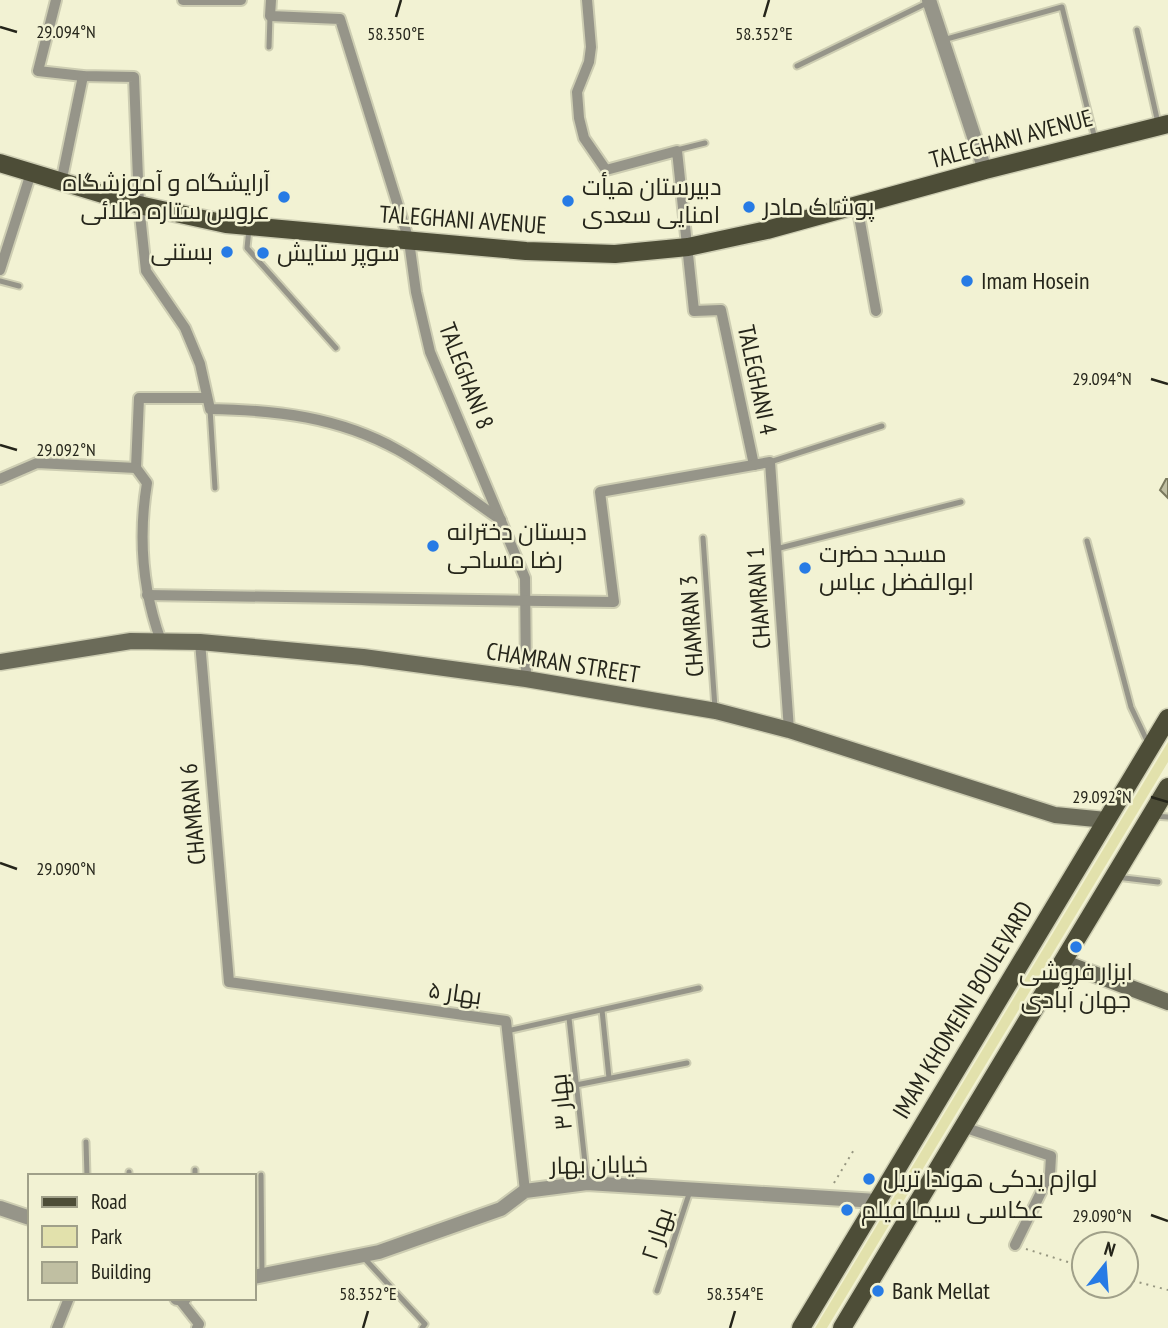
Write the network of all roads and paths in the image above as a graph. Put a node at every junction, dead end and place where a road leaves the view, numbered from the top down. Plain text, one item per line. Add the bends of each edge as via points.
1 (56, 0) edge
2 (183, 0) edge
3 (241, 0) edge
4 (271, 0) edge
5 (587, 0) edge
6 (930, 1) edge
7 (270, 16) junction
8 (1137, 30) dead end
9 (943, 40) junction
10 (269, 47) dead end
11 (797, 66) dead end
12 (83, 76) junction
13 (1164, 125) edge
14 (1096, 142) junction
15 (705, 143) dead end
16 (677, 151) junction
17 (0, 163) edge
18 (985, 170) junction
19 (31, 173) junction
20 (61, 183) junction
21 (139, 205) junction
22 (857, 205) junction
23 (249, 226) junction
24 (409, 241) junction
25 (688, 247) junction
26 (0, 270) edge
27 (0, 281) edge
28 (19, 286) dead end
29 (876, 310) dead end
30 (336, 348) dead end
31 (209, 403) junction
32 (882, 426) dead end
33 (770, 462) junction
34 (754, 465) junction
35 (136, 468) junction
36 (0, 479) edge
37 (215, 488) dead end
38 (961, 502) dead end
39 (501, 520) junction
40 (703, 538) dead end
41 (1087, 541) dead end
42 (776, 549) junction
43 (147, 595) junction
44 (525, 601) junction
45 (161, 641) junction
46 (200, 642) junction
47 (0, 662) edge
48 (526, 679) junction
49 (716, 711) junction
50 (1168, 718) edge
51 (789, 730) junction
52 (1150, 747) junction
53 (1168, 787) edge
54 (1159, 816) edge
55 (1107, 820) junction
56 (1113, 877) junction
57 (1158, 882) dead end
58 (1062, 962) junction
59 (229, 982) joint
60 (699, 988) dead end
61 (1168, 1002) edge
62 (602, 1010) junction
63 (569, 1018) junction
64 (507, 1031) junction
65 (687, 1063) dead end
66 (609, 1078) junction
67 (576, 1085) junction
68 (963, 1127) junction
69 (86, 1142) dead end
70 (855, 1148) dead end
71 (87, 1174) edge
72 (261, 1175) dead end
73 (587, 1184) junction
74 (691, 1188) junction
75 (526, 1191) junction
76 (826, 1196) junction
77 (877, 1201) junction
78 (0, 1208) edge
79 (28, 1217) edge
80 (1015, 1245) joint
81 (361, 1256) junction
82 (1070, 1263) edge
83 (258, 1276) edge
84 (1140, 1283) edge
85 (1168, 1290) edge
86 (657, 1291) dead end
87 (68, 1300) edge
88 (181, 1300) edge
89 (199, 1327) edge
90 (57, 1328) edge
91 (422, 1328) edge
92 (801, 1328) edge
93 (842, 1328) edge

1 - 12 street via 38,71
2 - 3 street
4 - 7 street
5 - 16 street via 589,62 577,92 584,138 597,161 606,170
6 - 9 street
6 - 11 lane
7 - 10 lane
7 - 24 street, TALEGHANI 8 via 340,19
8 - 13 lane
9 - 14 lane via 1062,7
9 - 18 street
12 - 20 street
12 - 21 street via 134,76
13 - 14 main road, TALEGHANI AVENUE
14 - 18 main road, TALEGHANI AVENUE
15 - 16 lane
16 - 25 street
17 - 19 main road, TALEGHANI AVENUE
18 - 22 main road, TALEGHANI AVENUE
19 - 20 main road, TALEGHANI AVENUE
19 - 26 street
20 - 21 main road, TALEGHANI AVENUE
21 - 23 main road, TALEGHANI AVENUE
21 - 31 street via 146,271 185,328 200,363
22 - 25 main road, TALEGHANI AVENUE
22 - 29 street
23 - 24 main road, TALEGHANI AVENUE
23 - 30 lane via 247,248
24 - 25 main road, TALEGHANI AVENUE via 615,254
24 - 39 street, TALEGHANI 8 via 430,352
25 - 34 street, TALEGHANI 4 via 695,311 721,310
27 - 28 lane
31 - 35 street via 139,398
31 - 37 lane
31 - 39 street via 313,417 357,431 398,450
32 - 33 lane
33 - 34 street
33 - 42 street, CHAMRAN 1
34 - 44 street via 600,492 614,602
35 - 36 street via 37,463
35 - 43 street via 147,483 141,548
38 - 42 lane
39 - 44 street, TALEGHANI 8 via 525,578
40 - 49 lane, CHAMRAN 3
41 - 52 lane via 1131,707
42 - 51 street, CHAMRAN 1
43 - 44 street
43 - 45 street
44 - 48 street, TALEGHANI 8
45 - 46 main road, CHAMRAN STREET
45 - 47 main road, CHAMRAN STREET via 131,640
46 - 48 main road, CHAMRAN STREET
46 - 59 street, CHAMRAN 6
48 - 49 main road, CHAMRAN STREET
49 - 51 main road, CHAMRAN STREET
50 - 52 main road, IMAM KHOMEINI BOULEVARD
51 - 55 main road, CHAMRAN STREET via 1055,815
52 - 55 main road, IMAM KHOMEINI BOULEVARD
53 - 54 main road
54 - 56 main road
55 - 77 main road, IMAM KHOMEINI BOULEVARD
56 - 57 lane
56 - 58 main road
58 - 61 main road
58 - 68 main road
59 - 64 street, بهار ۵ via 506,1021
60 - 62 lane
62 - 63 lane
62 - 66 lane
63 - 64 lane
63 - 67 lane, بهار ۳
64 - 75 street, بهار ۵
65 - 66 lane
66 - 67 lane
67 - 73 lane, بهار ۳
68 - 80 street via 1051,1156 1050,1174
68 - 93 main road
69 - 71 lane
70 - 76 path
72 - 83 lane
73 - 74 street, خیابان بهار
73 - 75 street, خیابان بهار
74 - 76 street, خیابان بهار
74 - 86 lane, بهار ۲
75 - 81 street, خیابان بهار via 501,1209
76 - 77 street, خیابان بهار
77 - 92 main road, IMAM KHOMEINI BOULEVARD
78 - 79 street
80 - 82 path
81 - 83 street, خیابان بهار
81 - 91 lane via 425,1324
84 - 85 path
87 - 90 street
88 - 89 street

